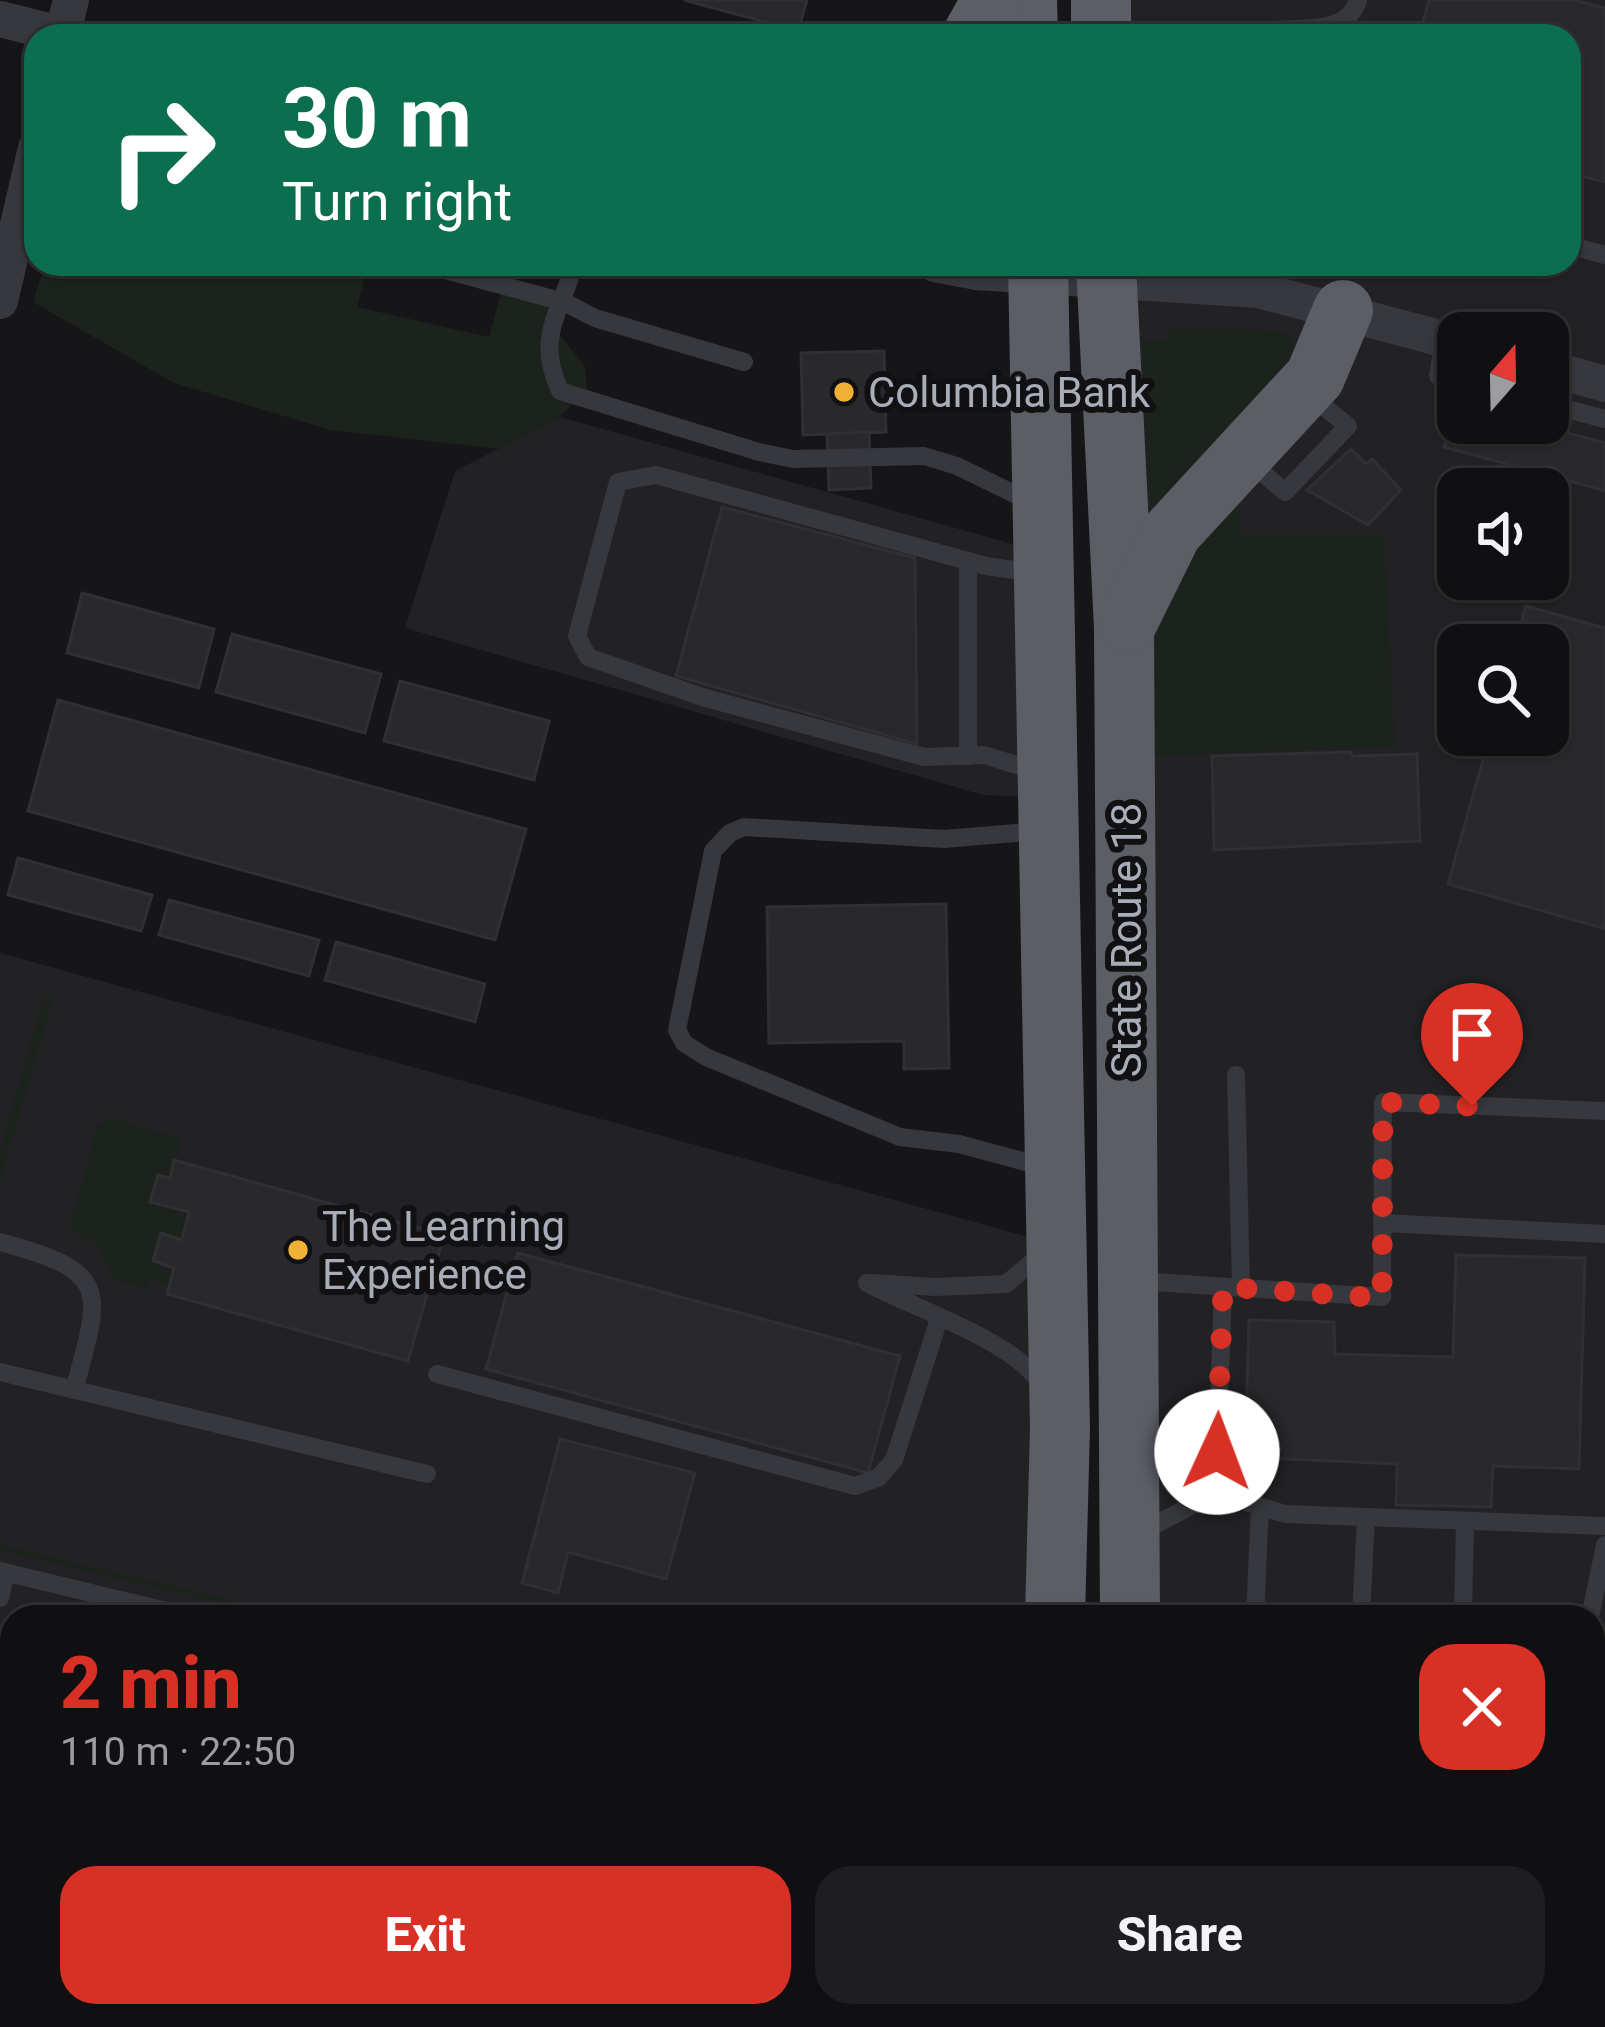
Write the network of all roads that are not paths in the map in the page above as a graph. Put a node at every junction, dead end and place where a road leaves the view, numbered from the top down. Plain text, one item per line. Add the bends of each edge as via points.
1 (1358, 0) edge
2 (1339, 24) edge
3 (24, 199) edge
4 (468, 276) edge
5 (571, 276) edge
6 (1039, 276) edge
7 (1107, 276) edge
8 (1147, 276) edge
9 (0, 301) edge
10 (564, 302) junction
11 (1343, 310) junction
12 (1437, 336) edge
13 (744, 362) dead end
14 (1569, 374) edge
15 (1605, 384) edge
16 (1569, 410) edge
17 (1605, 419) edge
18 (1045, 508) junction
19 (968, 561) junction
20 (1046, 575) junction
21 (1124, 628) junction
22 (968, 756) junction
23 (1049, 802) junction
24 (1236, 1075) dead end
25 (1605, 1111) edge
26 (1056, 1170) junction
27 (1382, 1223) junction
28 (1605, 1234) edge
29 (0, 1242) edge
30 (1054, 1244) junction
31 (1129, 1280) junction
32 (1232, 1287) junction
33 (939, 1318) junction
34 (0, 1372) edge
35 (436, 1374) dead end
36 (74, 1390) junction
37 (1060, 1428) junction
38 (427, 1474) dead end
39 (1216, 1493) junction
40 (1260, 1507) junction
41 (1366, 1518) junction
42 (1465, 1521) junction
43 (1605, 1526) edge
44 (1131, 1537) junction
45 (1605, 1545) edge
46 (3, 1572) edge
47 (0, 1598) edge
48 (141, 1605) edge
49 (1056, 1605) edge
50 (1130, 1605) edge
51 (1256, 1605) edge
52 (1362, 1605) edge
53 (1462, 1605) edge
54 (1592, 1605) edge

1 - 2 lane
3 - 9 street
4 - 10 lane
5 - 10 lane
6 - 18 highway, State Route 18
7 - 21 highway, State Route 18
8 - 11 street
10 - 13 lane
10 - 18 lane via 550,322 548,364 560,391 794,459 924,456
11 - 12 street
11 - 21 highway via 1304,391 1172,532
14 - 15 street
16 - 17 lane
18 - 20 highway, State Route 18
19 - 20 lane
19 - 22 lane
19 - 22 lane via 656,475 618,482 577,636 588,657 702,697 924,757
20 - 23 highway, State Route 18
21 - 31 highway, State Route 18
22 - 23 lane via 984,755
23 - 26 highway, State Route 18
23 - 26 lane via 944,839 744,827 730,833 713,851 677,1030 706,1057 900,1137
24 - 32 lane
25 - 27 lane via 1383,1102
26 - 30 highway, State Route 18
27 - 28 lane
27 - 32 lane via 1382,1298
29 - 36 lane via 60,1259 92,1292
30 - 33 lane via 1006,1284 867,1283
30 - 37 highway, State Route 18
31 - 32 lane
31 - 44 highway, State Route 18
32 - 39 lane
33 - 35 lane via 894,1460 878,1478 854,1486
33 - 37 lane via 1034,1370
34 - 36 lane
36 - 38 lane
37 - 49 highway, State Route 18
39 - 40 lane
39 - 44 lane
40 - 41 lane
40 - 51 lane
41 - 42 lane
41 - 52 lane
42 - 43 lane
42 - 53 lane
44 - 50 highway, State Route 18
45 - 54 lane
46 - 47 lane
46 - 48 lane

